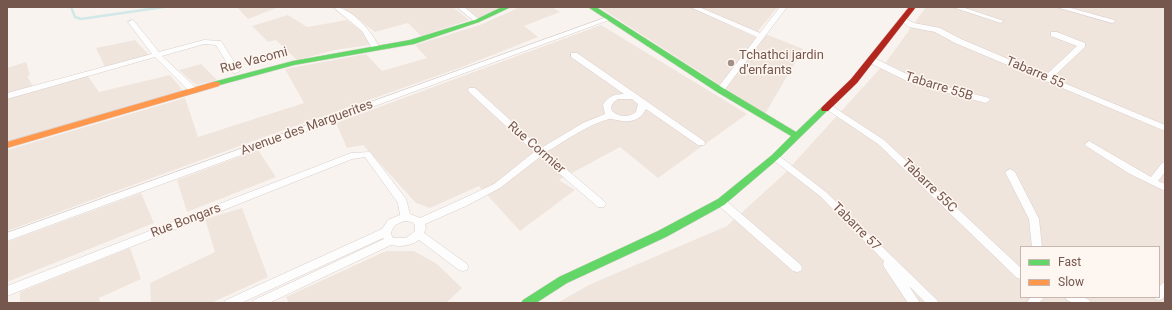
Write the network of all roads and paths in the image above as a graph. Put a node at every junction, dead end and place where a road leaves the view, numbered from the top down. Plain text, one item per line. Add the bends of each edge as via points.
1 (336, 7) edge
2 (460, 7) edge
3 (508, 7) edge
4 (591, 7) edge
5 (693, 7) edge
6 (713, 7) edge
7 (784, 7) edge
8 (913, 7) edge
9 (955, 7) edge
10 (1059, 7) edge
11 (704, 13) junction
12 (607, 19) junction
13 (904, 20) junction
14 (477, 21) junction
15 (1000, 21) dead end
16 (132, 22) dead end
17 (1112, 22) dead end
18 (1054, 34) dead end
19 (761, 36) junction
20 (376, 48) junction
21 (157, 55) junction
22 (574, 55) dead end
23 (871, 60) junction
24 (236, 71) dead end
25 (1047, 78) junction
26 (620, 87) junction
27 (193, 90) junction
28 (472, 90) dead end
29 (720, 90) junction
30 (7, 96) edge
31 (634, 97) junction
32 (615, 98) junction
33 (986, 100) dead end
34 (642, 102) junction
35 (829, 107) junction
36 (658, 113) junction
37 (610, 115) junction
38 (638, 115) junction
39 (1165, 128) edge
40 (797, 136) junction
41 (701, 143) dead end
42 (1089, 144) dead end
43 (7, 145) edge
44 (540, 152) junction
45 (775, 157) junction
46 (1165, 165) edge
47 (1010, 172) dead end
48 (1152, 182) junction
49 (1165, 188) edge
50 (722, 202) junction
51 (602, 204) dead end
52 (405, 217) junction
53 (419, 222) junction
54 (419, 235) junction
55 (388, 236) junction
56 (7, 237) edge
57 (1037, 246) edge
58 (880, 251) junction
59 (463, 267) dead end
60 (797, 268) dead end
61 (1020, 274) edge
62 (264, 288) junction
63 (7, 291) edge
64 (1073, 298) edge
65 (265, 302) edge
66 (230, 303) edge
67 (527, 303) edge
68 (914, 303) edge
69 (933, 303) edge
70 (1084, 303) edge

1 - 20 street via 366,30 374,39
2 - 14 street
3 - 14 street, Rue Vacomi
4 - 12 street
5 - 11 street
6 - 11 street
7 - 19 street
8 - 13 street
9 - 15 street
10 - 17 street
11 - 19 street
12 - 29 street
12 - 56 street, Avenue des Marguerites
13 - 23 street
13 - 25 street, Tabarre 55 via 912,25 937,30
14 - 20 street, Rue Vacomi via 411,42
16 - 21 street
18 - 25 street via 1082,45
19 - 29 street
20 - 27 street, Rue Vacomi via 293,64
21 - 24 street via 193,44 218,43
21 - 27 street
21 - 30 street
22 - 26 street
23 - 33 street, Tabarre 55B via 914,81
23 - 35 street
25 - 39 street, Tabarre 55
26 - 31 street
26 - 32 street
27 - 43 street, Rue Vacomi
28 - 44 street, Rue Cormier
29 - 40 street
31 - 32 street
31 - 34 street
32 - 37 street via 606,105
34 - 36 street
34 - 38 street via 642,110
35 - 40 street
35 - 61 street, Tabarre 55C via 881,142
36 - 38 street
36 - 41 street
37 - 38 street via 624,119
37 - 44 street via 586,125
40 - 45 street
42 - 48 street
44 - 51 street, Rue Cormier
44 - 53 street via 497,186 463,204
45 - 50 street
45 - 58 street, Tabarre 57 via 823,194
46 - 48 street
47 - 57 street via 1034,219
48 - 49 street
50 - 60 street
50 - 67 street via 662,234 563,280
52 - 53 street
52 - 55 street via 392,222
52 - 63 street, Rue Bongars via 404,202 367,154 351,156
53 - 54 street
54 - 55 street via 407,243 396,243
54 - 59 street
55 - 62 street
55 - 65 street
58 - 68 street
58 - 69 street, Tabarre 57
62 - 65 street
62 - 66 street
64 - 70 street

